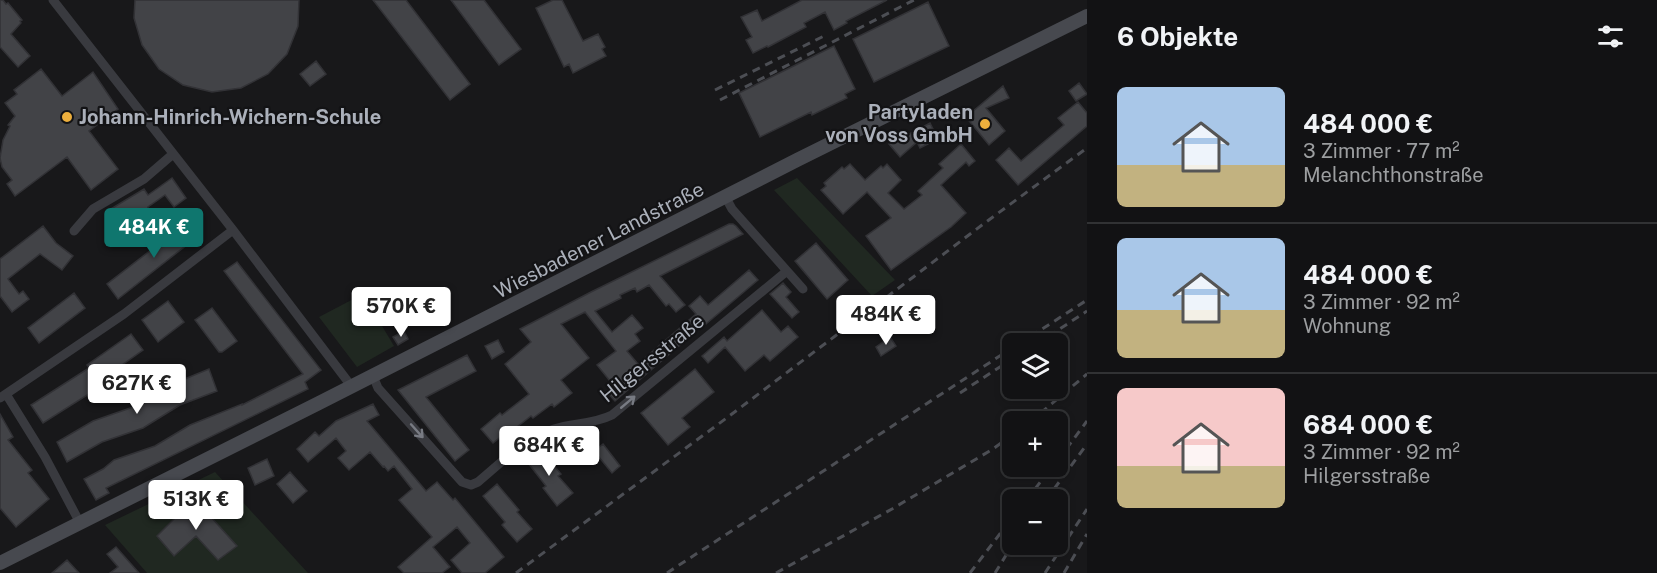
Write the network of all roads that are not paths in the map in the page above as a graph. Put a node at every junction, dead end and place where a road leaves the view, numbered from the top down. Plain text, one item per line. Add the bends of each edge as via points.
1 (53, 0) edge
2 (1087, 16) edge
3 (173, 154) junction
4 (726, 198) junction
5 (74, 231) dead end
6 (233, 231) junction
7 (787, 271) junction
8 (803, 289) dead end
9 (373, 376) junction
10 (351, 387) junction
11 (3, 396) edge
12 (80, 523) junction
13 (0, 563) edge

1 - 3 street
2 - 4 main road, Wiesbadener Landstraße
3 - 5 street via 144,179 93,209
3 - 6 street
4 - 7 street
4 - 9 main road, Wiesbadener Landstraße
6 - 10 street
6 - 11 street via 124,314
7 - 8 street
9 -> 7 street, Hilgersstraße via 378,388 462,482 471,485 544,433 612,415
9 - 10 main road, Wiesbadener Landstraße
10 - 12 main road, Wiesbadener Landstraße
11 - 12 street via 50,466
12 - 13 main road, Wiesbadener Landstraße

